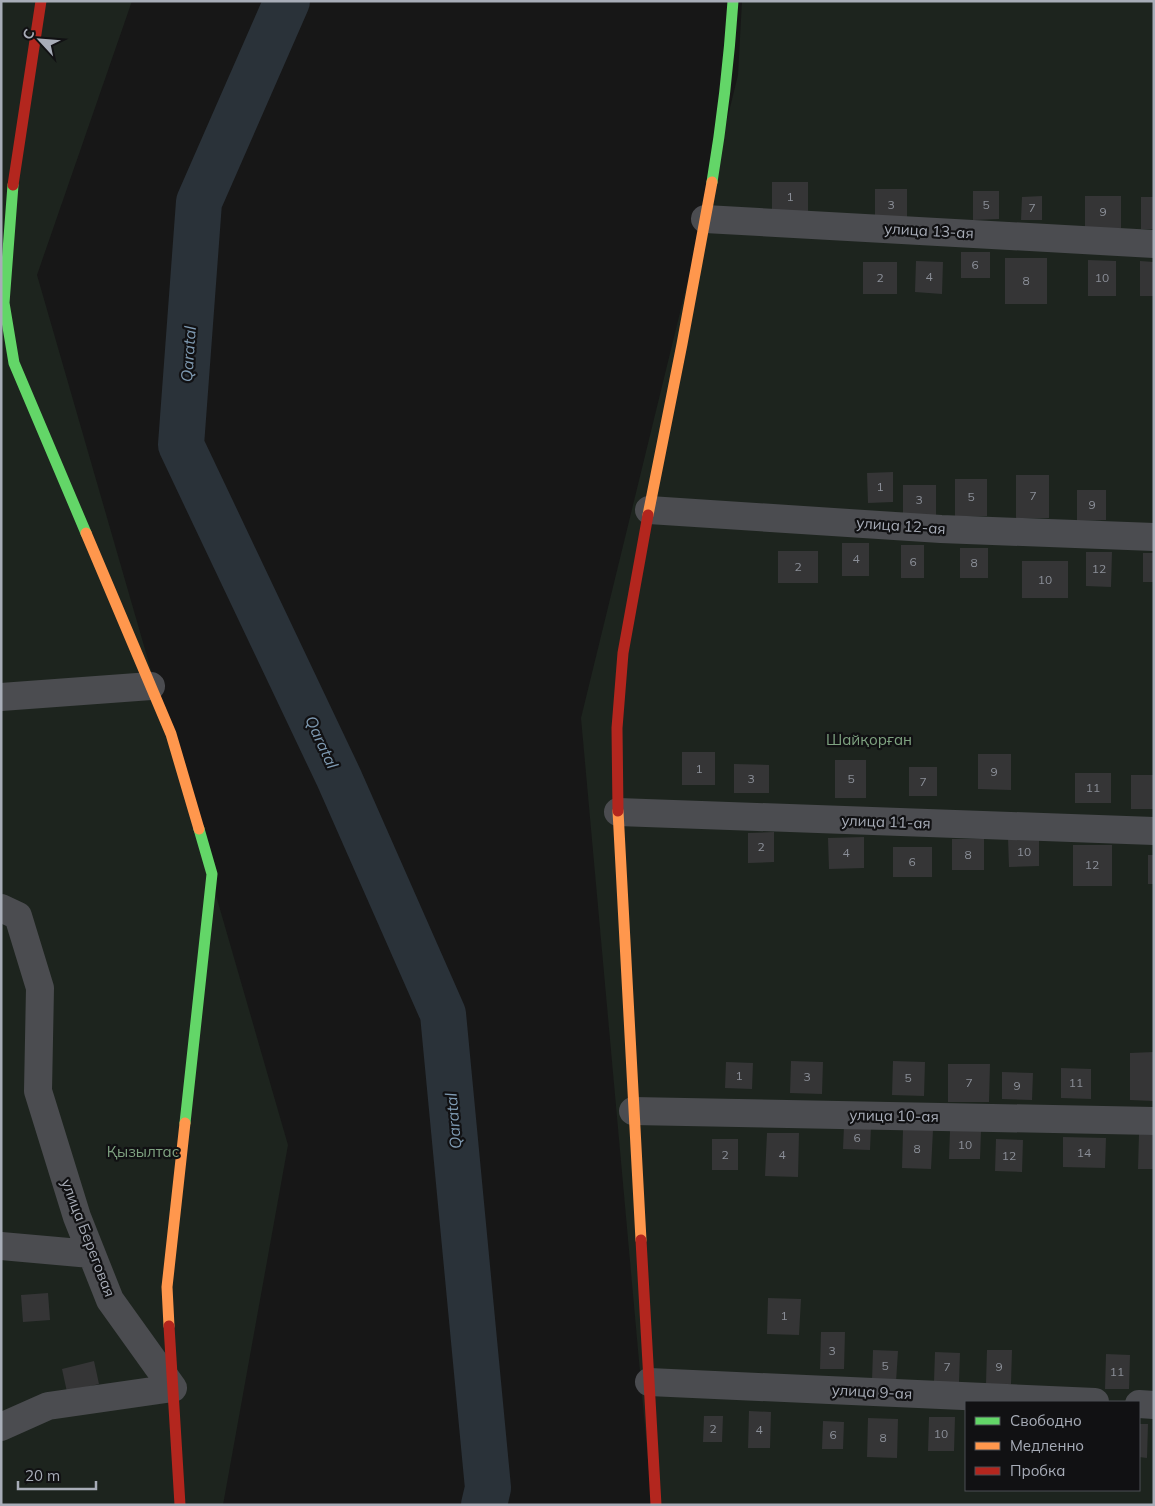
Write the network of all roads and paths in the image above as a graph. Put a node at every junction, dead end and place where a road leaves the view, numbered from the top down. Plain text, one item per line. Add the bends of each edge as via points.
1 (41, 1) edge
2 (732, 1) edge
3 (705, 219) junction
4 (1154, 244) edge
5 (3, 304) edge
6 (649, 510) junction
7 (1154, 537) edge
8 (151, 686) junction
9 (1, 697) edge
10 (618, 812) junction
11 (1154, 831) edge
12 (1, 908) edge
13 (633, 1112) junction
14 (1154, 1121) edge
15 (1, 1246) edge
16 (92, 1254) junction
17 (648, 1382) junction
18 (173, 1388) junction
19 (1073, 1401) edge
20 (1140, 1404) edge
21 (1154, 1405) edge
22 (1, 1427) edge
23 (180, 1505) edge
24 (656, 1505) edge

1 - 5 street via 12,192
2 - 3 street via 718,147
3 - 4 street, улица 13-ая
3 - 6 street
5 - 8 street via 14,363
6 - 7 street, улица 12-ая via 941,529
6 - 10 street via 623,653 617,728
8 - 9 street
8 - 18 street via 171,734 212,874 167,1287
10 - 11 street, улица 11-ая
10 - 13 street
12 - 16 street, улица Береговая via 18,916 40,988 38,1091 77,1217
13 - 14 street, улица 10-ая
13 - 17 street
15 - 16 street
16 - 18 street, улица Береговая via 110,1300
17 - 19 street, улица 9-ая
17 - 24 street
18 - 22 street via 48,1406
18 - 23 street
20 - 21 street

